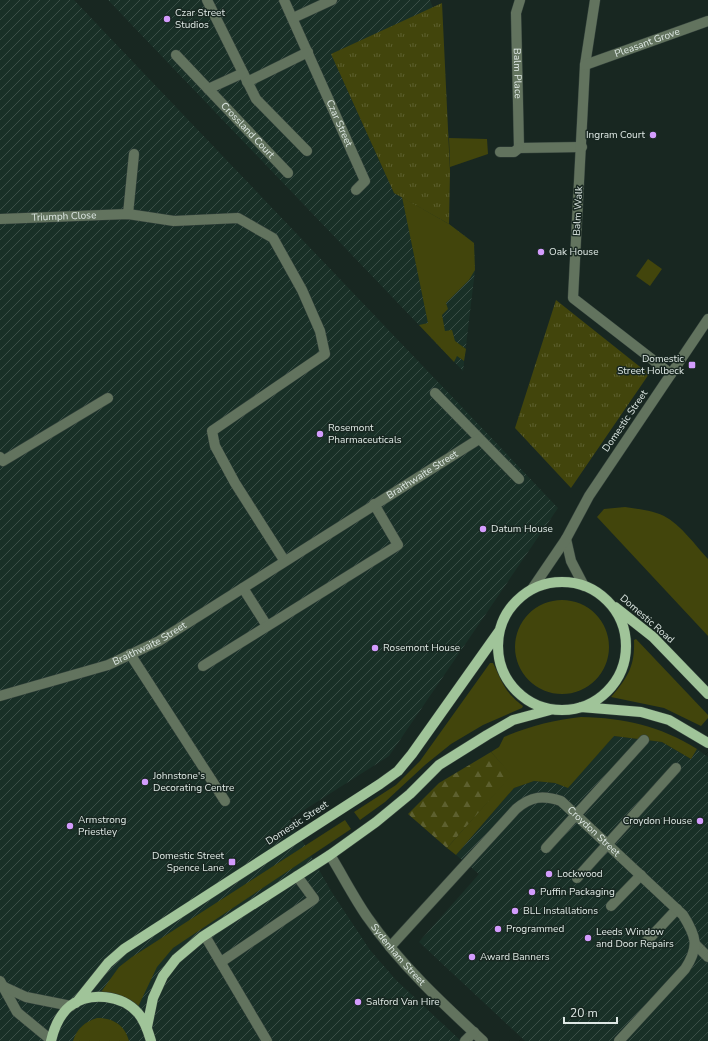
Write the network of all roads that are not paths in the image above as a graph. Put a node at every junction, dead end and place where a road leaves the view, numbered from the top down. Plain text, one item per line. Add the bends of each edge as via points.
1 (207, 0) edge
2 (284, 0) edge
3 (332, 0) edge
4 (520, 0) edge
5 (594, 0) edge
6 (293, 18) junction
7 (708, 21) edge
8 (308, 52) junction
9 (176, 55) dead end
10 (586, 65) junction
11 (245, 77) junction
12 (208, 89) junction
13 (519, 148) junction
14 (582, 148) junction
15 (307, 151) dead end
16 (500, 152) dead end
17 (134, 154) dead end
18 (288, 173) dead end
19 (356, 190) dead end
20 (128, 214) junction
21 (0, 219) edge
22 (708, 319) edge
23 (671, 374) junction
24 (435, 393) dead end
25 (108, 398) dead end
26 (479, 439) junction
27 (0, 457) edge
28 (518, 479) dead end
29 (374, 504) junction
30 (566, 539) junction
31 (284, 560) junction
32 (584, 586) junction
33 (243, 588) junction
34 (532, 589) junction
35 (602, 596) junction
36 (267, 626) junction
37 (500, 630) junction
38 (130, 654) junction
39 (203, 666) dead end
40 (708, 694) edge
41 (0, 696) edge
42 (581, 707) junction
43 (550, 710) junction
44 (644, 740) dead end
45 (708, 743) edge
46 (676, 768) dead end
47 (225, 801) dead end
48 (577, 816) junction
49 (608, 845) junction
50 (546, 848) dead end
51 (330, 855) junction
52 (297, 876) junction
53 (640, 876) junction
54 (577, 878) dead end
55 (611, 906) dead end
56 (677, 909) junction
57 (205, 936) junction
58 (647, 941) dead end
59 (696, 945) junction
60 (390, 947) junction
61 (708, 958) edge
62 (221, 962) junction
63 (0, 984) edge
64 (74, 1004) junction
65 (147, 1027) junction
66 (474, 1032) junction
67 (51, 1041) edge
68 (151, 1041) edge
69 (267, 1041) edge
70 (465, 1041) edge
71 (483, 1041) edge
72 (619, 1041) edge

1 - 11 street
2 - 6 street, Czar Street
3 - 6 street
4 - 13 street, Balm Place via 516,13
5 - 10 street, Balm Walk
6 - 8 street, Czar Street
7 - 10 street, Pleasant Grove
8 - 11 street
8 - 19 street, Czar Street via 365,181
9 - 12 street, Crossland Court
10 - 14 street, Balm Walk
11 - 12 street
11 - 15 street via 256,99
12 - 18 street, Crossland Court
13 - 14 street
13 - 16 street via 514,152
14 - 23 street, Balm Walk via 573,298
17 - 20 street
20 - 21 street, Triumph Close
20 - 31 street, Triumph Close via 174,221 238,218 273,238 302,290 320,332 325,354 212,431 215,446
22 - 23 street, Domestic Street
23 - 30 street, Domestic Street via 590,496
24 - 26 street
25 - 27 street via 3,462
26 - 28 street
26 - 29 street, Braithwaite Street
29 - 31 street, Braithwaite Street
29 - 36 street via 398,545
30 - 32 street via 571,561
30 - 34 street, Domestic Street
31 - 33 street, Braithwaite Street
32 - 34 main road via 567,582 549,583
32 - 35 main road
33 - 36 street
33 - 38 street, Braithwaite Street via 159,641
34 - 37 main road via 518,600 507,614
35 - 40 main road, Domestic Road via 653,637
35 - 42 main road via 616,611 624,629 626,648 622,667 614,684 600,698
36 - 39 street
37 - 43 main road via 499,655 510,684 523,697
37 - 64 main road, Domestic Street via 398,771 124,949 108,962
38 - 41 street, Braithwaite Street via 108,665
38 - 47 street
42 - 43 main road
42 - 45 main road via 642,712 669,720
43 - 51 main road via 513,720 439,765 376,822
44 - 48 street
46 - 49 street
48 - 49 street, Croydon Street
48 - 50 street
48 - 60 street, Croydon Street via 561,801 548,797 536,797 523,802
49 - 53 street, Croydon Street
49 - 54 street
51 - 52 main road
51 - 60 street, Sydenham Street via 368,918
52 - 57 main road
52 - 62 street via 314,899
53 - 55 street
53 - 56 street, Croydon Street
56 - 58 street
56 - 59 street, Croydon Street via 693,931
57 - 62 street
57 - 65 main road via 176,959 163,976 153,998
59 - 61 street
59 - 72 street via 685,969
60 - 66 street, Sydenham Street via 429,990
62 - 69 street
63 - 64 street via 26,997
63 - 67 street via 17,1012
64 - 65 main road via 92,997 109,997 125,1002 138,1013
64 - 67 main road, Domestic Street via 56,1025
65 - 68 main road
66 - 70 street
66 - 71 street, Sydenham Street

